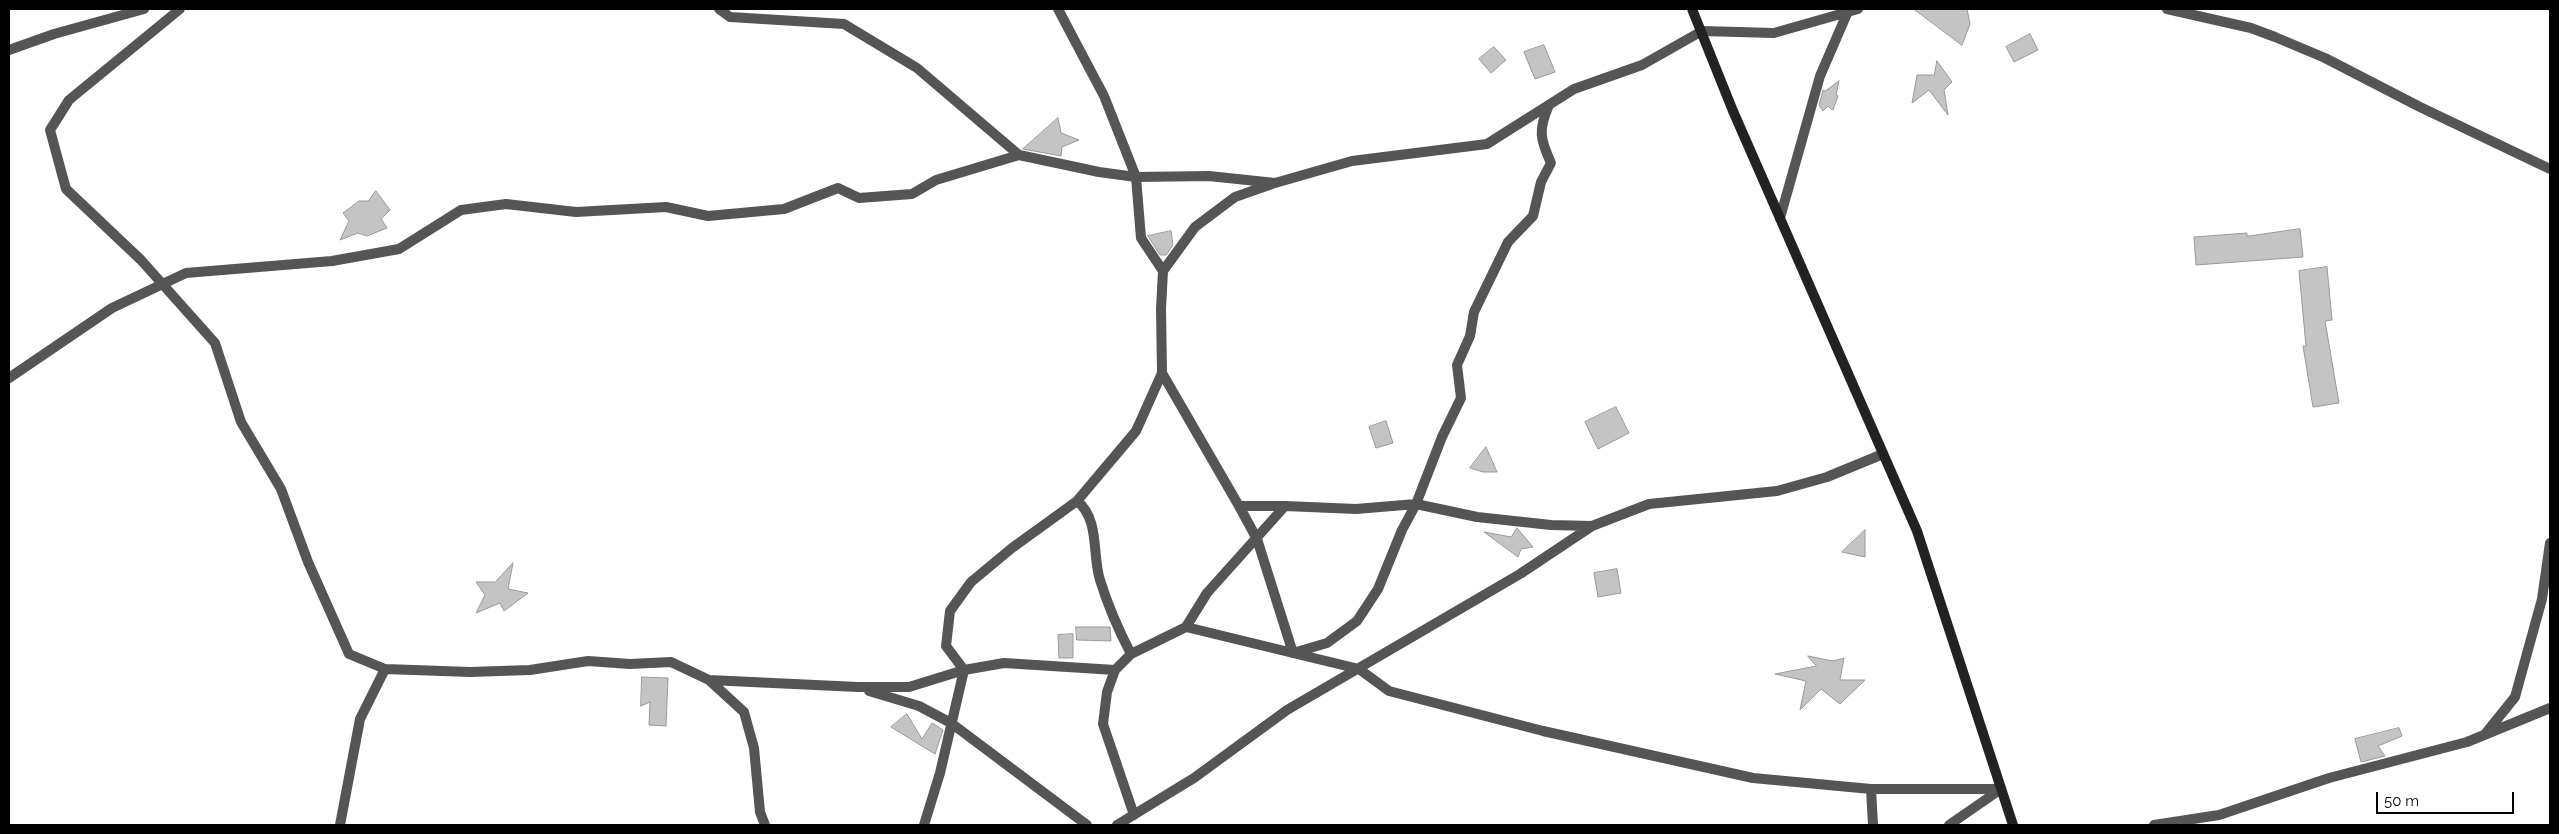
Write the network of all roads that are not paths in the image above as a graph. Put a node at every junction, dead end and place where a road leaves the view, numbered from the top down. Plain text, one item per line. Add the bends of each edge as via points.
1 (144, 9) edge
2 (180, 9) edge
3 (719, 9) edge
4 (1058, 9) edge
5 (1692, 9) edge
6 (1858, 9) edge
7 (2167, 9) edge
8 (1848, 10) edge
9 (1702, 31) junction
10 (9, 50) edge
11 (1548, 105) junction
12 (1019, 155) junction
13 (2550, 169) edge
14 (1136, 177) junction
15 (1275, 183) junction
16 (1780, 218) junction
17 (1163, 271) junction
18 (160, 285) junction
19 (1162, 374) junction
20 (9, 378) edge
21 (1883, 454) junction
22 (1078, 501) junction
23 (1416, 504) junction
24 (1239, 506) junction
25 (1285, 506) junction
26 (1592, 526) junction
27 (1256, 539) junction
28 (2550, 543) edge
29 (1186, 626) junction
30 (1293, 653) junction
31 (1131, 654) junction
32 (385, 669) junction
33 (1359, 669) junction
34 (964, 670) junction
35 (1115, 670) junction
36 (710, 680) junction
37 (858, 687) junction
38 (2550, 708) edge
39 (951, 724) junction
40 (2486, 734) junction
41 (1871, 789) junction
42 (2001, 789) junction
43 (1134, 815) junction
44 (340, 825) edge
45 (765, 825) edge
46 (924, 825) edge
47 (1087, 825) edge
48 (1117, 825) edge
49 (1873, 825) edge
50 (1949, 825) edge
51 (2013, 825) edge
52 (2154, 825) edge

1 - 10 street
2 - 18 street via 69,100 50,130 66,189 140,260
3 - 12 street via 730,17 844,24 917,68
4 - 14 street via 1104,96
5 - 9 main road
6 - 8 street
7 - 13 street via 2251,28 2308,51
8 - 9 street via 1774,33
8 - 16 street via 1820,76
9 - 11 street via 1642,65 1574,88
9 - 16 main road
11 - 15 street via 1487,144 1352,160
11 - 23 street via 1541,140 1551,163 1541,182 1533,216 1508,242 1474,312 1470,336 1457,365 1461,398
12 - 14 street
12 - 18 street via 936,180 912,194 859,198 838,188 784,210 708,216 666,207 576,212 506,204 461,210 399,249 332,261 186,273
14 - 15 street via 1209,176
14 - 17 street via 1141,238
15 - 17 street via 1236,197 1195,227
16 - 21 main road
17 - 19 street
18 - 20 street via 112,308
18 - 32 street via 215,343 241,422 281,489 308,562 349,654
19 - 22 street via 1136,431
19 - 24 street
21 - 26 street via 1827,477 1777,491 1649,504
21 - 42 main road via 1917,531
22 - 31 street via 1093,530 1099,578
22 - 34 street via 971,582 950,611 946,646
23 - 25 street via 1356,509
23 - 26 street via 1477,517
23 - 30 street via 1378,589 1357,621 1326,643
24 - 25 street
24 - 27 street
25 - 27 street
26 - 33 street via 1520,574
27 - 29 street via 1207,593
27 - 30 street
28 - 40 street via 2542,599 2515,697
29 - 30 street
29 - 31 street
30 - 33 street
31 - 35 street
32 - 36 street via 470,672 530,670 588,662 671,662
32 - 44 street via 360,719
33 - 41 street via 1389,691 1543,731 1753,778
33 - 43 street via 1287,710 1194,778
34 - 35 street via 1004,663
34 - 37 street via 909,687
34 - 39 street
35 - 43 street via 1107,692 1103,724
36 - 37 street
36 - 45 street via 744,712 754,748 760,812
37 - 39 street via 919,706
38 - 40 street
39 - 46 street
39 - 47 street
40 - 52 street via 2467,742 2329,778 2219,815
41 - 42 street
41 - 49 street
42 - 50 street
42 - 51 main road
43 - 48 street

